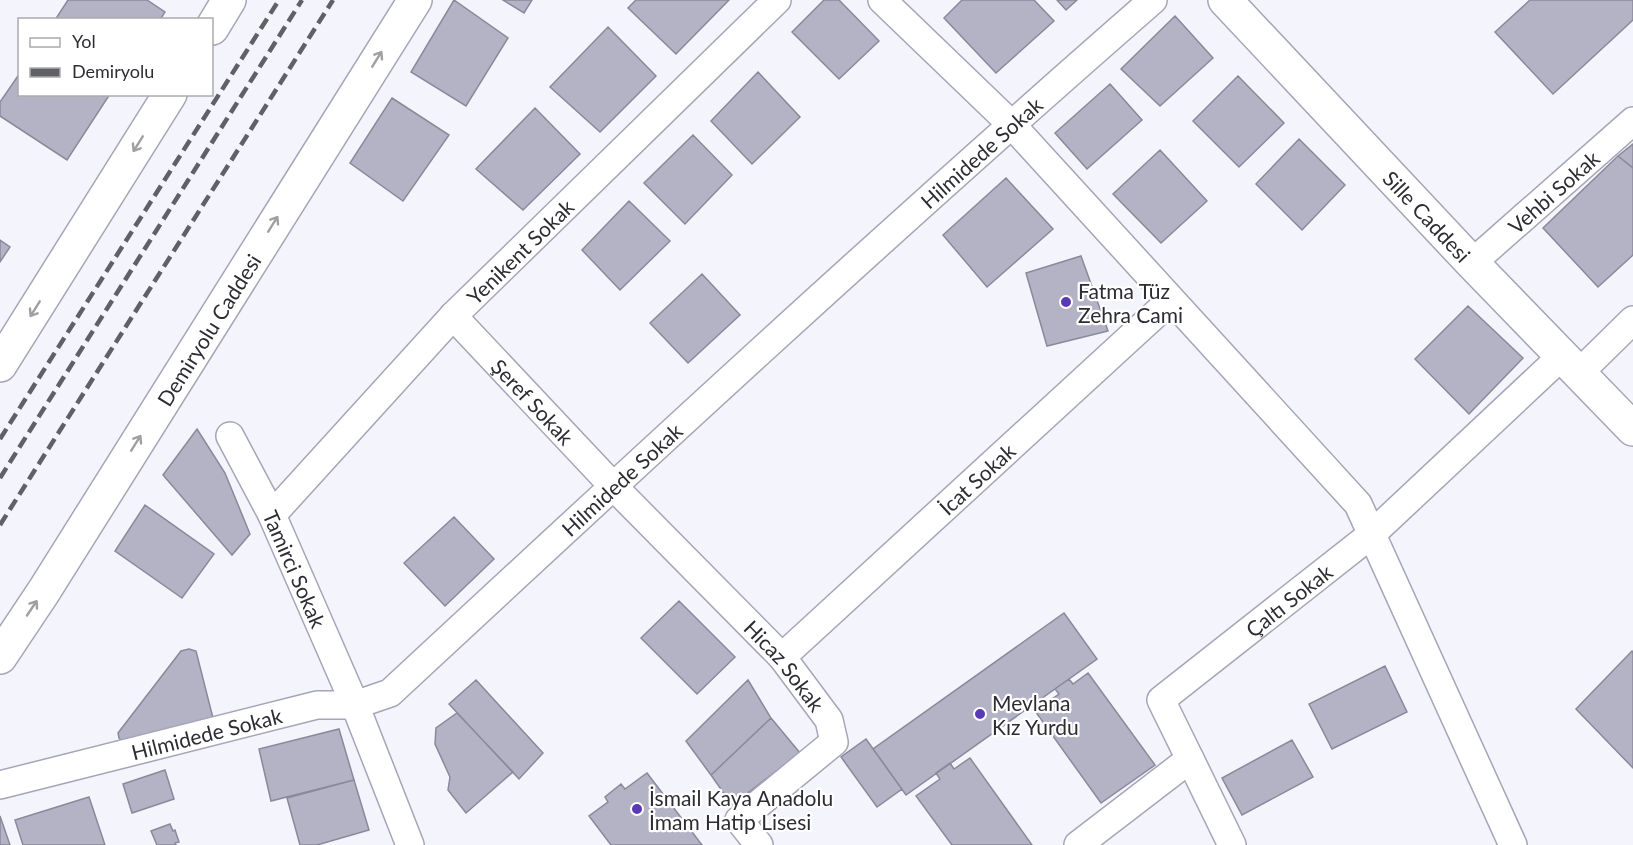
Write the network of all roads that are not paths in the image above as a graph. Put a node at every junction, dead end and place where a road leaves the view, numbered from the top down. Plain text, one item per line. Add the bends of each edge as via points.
1 (229, 0) edge
2 (415, 0) edge
3 (777, 0) edge
4 (882, 0) edge
5 (1153, 0) edge
6 (1225, 0) edge
7 (213, 26) edge
8 (169, 96) edge
9 (1633, 121) edge
10 (1011, 124) junction
11 (1472, 263) junction
12 (1171, 300) junction
13 (453, 316) junction
14 (1633, 320) edge
15 (0, 364) edge
16 (1571, 364) junction
17 (1633, 429) edge
18 (230, 436) dead end
19 (613, 486) junction
20 (272, 514) junction
21 (1372, 534) junction
22 (0, 657) edge
23 (782, 657) junction
24 (355, 705) junction
25 (1190, 759) junction
26 (0, 785) edge
27 (410, 845) edge
28 (759, 845) edge
29 (1078, 845) edge
30 (1232, 845) edge
31 (1514, 845) edge

1 - 7 main road
22 -> 2 main road, Demiryolu Caddesi
3 - 13 street, Yenikent Sokak
4 - 10 street
5 - 10 street, Hilmidede Sokak
6 - 11 main road, Sille Caddesi
8 -> 15 main road
9 - 11 street, Vehbi Sokak
10 - 12 street
10 - 19 street, Hilmidede Sokak
11 - 16 main road, Sille Caddesi
12 - 21 street via 1358,504
12 - 23 street, İcat Sokak
13 - 19 street, Şeref Sokak
13 - 20 street, Yenikent Sokak
14 - 16 street, Çaltı Sokak
16 - 17 main road, Sille Caddesi
16 - 21 street, Çaltı Sokak
18 - 20 street, Tamirci Sokak
19 - 23 street, Hicaz Sokak
19 - 24 street, Hilmidede Sokak via 390,693
20 - 24 street, Tamirci Sokak
21 - 25 street, Çaltı Sokak via 1161,700
21 - 31 street
23 - 28 street, Hicaz Sokak via 829,720 834,742 739,820
24 - 26 street, Hilmidede Sokak via 317,705
24 - 27 street, Tamirci Sokak
25 - 29 street
25 - 30 street

